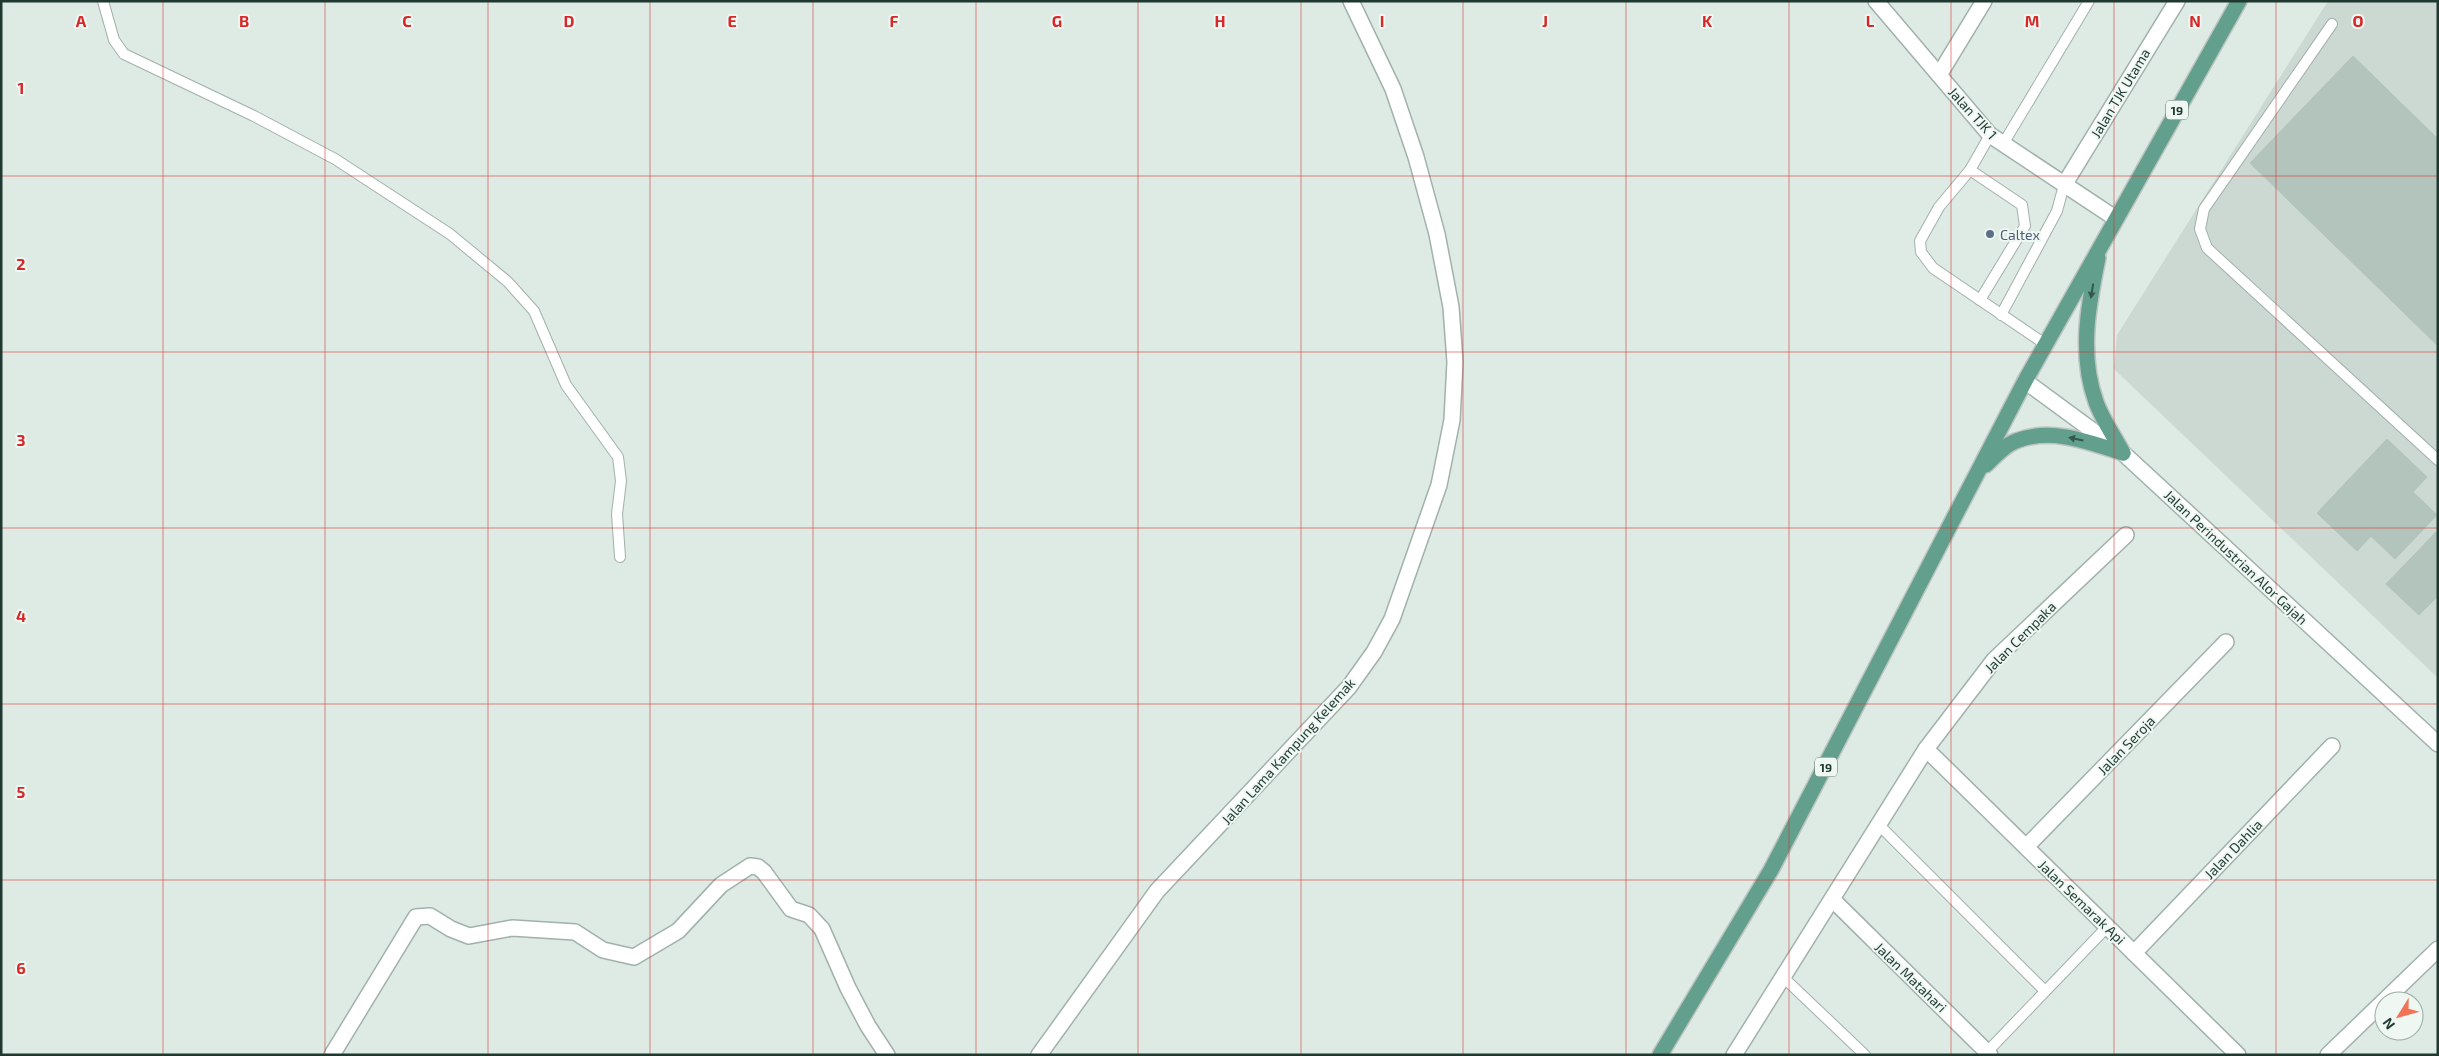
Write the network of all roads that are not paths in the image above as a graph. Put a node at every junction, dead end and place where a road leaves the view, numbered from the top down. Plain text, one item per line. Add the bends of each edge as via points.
1 (103, 1) edge
2 (1351, 1) edge
3 (1984, 1) edge
4 (2089, 1) edge
5 (2177, 1) edge
6 (2239, 1) edge
7 (1879, 3) edge
8 (2332, 24) dead end
9 (1939, 75) junction
10 (1990, 134) junction
11 (2003, 144) junction
12 (1970, 170) junction
13 (2064, 185) junction
14 (2115, 218) junction
15 (2101, 243) junction
16 (1980, 300) junction
17 (2001, 315) junction
18 (2045, 344) junction
19 (2025, 382) junction
20 (2123, 453) junction
21 (2438, 460) edge
22 (1978, 472) junction
23 (2126, 535) dead end
24 (620, 557) dead end
25 (2226, 642) dead end
26 (2438, 744) edge
27 (2332, 746) dead end
28 (1926, 749) junction
29 (1879, 825) junction
30 (2026, 847) junction
31 (1832, 899) junction
32 (2107, 927) junction
33 (2438, 948) edge
34 (2134, 953) junction
35 (1783, 977) junction
36 (2045, 992) junction
37 (1989, 1053) edge
38 (1736, 1054) edge
39 (332, 1055) edge
40 (887, 1055) edge
41 (1039, 1055) edge
42 (1660, 1055) edge
43 (1865, 1055) edge
44 (2238, 1055) edge
45 (2328, 1055) edge

1 - 24 lane via 114,40 124,54 335,159 450,234 508,282 534,311 566,385 618,457 621,481 617,514
2 - 41 street, Jalan Lama Kampung Kelemak via 1394,89 1438,234 1451,307 1455,362 1452,420 1439,486 1392,620 1349,687 1157,891
3 - 9 street
4 - 11 lane
5 - 13 street, Jalan TJK Utama
6 - 14 main road, 19
7 - 9 street, Jalan TJK 1
8 - 21 lane via 2204,209 2200,229 2207,248
9 - 10 street, Jalan TJK 1
10 - 11 street, Jalan TJK 1
10 - 12 lane
11 - 13 street, Jalan TJK 1
12 - 16 lane via 2022,205 2025,226
12 - 16 lane via 1938,208 1920,241 1921,252 1933,268
13 - 14 street, Jalan TJK 1
13 - 17 lane via 2057,211
14 - 15 main road, 19
15 - 18 main road, 19
15 -> 20 main road via 2092,288 2086,353 2088,377 2096,403
16 - 17 lane
17 - 18 lane
18 - 19 main road, 19
19 - 20 street, Jalan Perindustrian Alor Gajah
19 - 22 main road, 19
20 -> 22 main road via 2081,440 2040,434 2015,441
20 - 26 street, Jalan Perindustrian Alor Gajah
22 - 42 main road, 19 via 1771,870
23 - 28 street, Jalan Cempaka via 1994,660
25 - 30 street, Jalan Seroja
27 - 34 street, Jalan Dahlia
28 - 29 street, Jalan Cempaka
28 - 30 street, Jalan Semarak Api
29 - 31 street, Jalan Cempaka
29 - 36 lane
30 - 32 street, Jalan Semarak Api
31 - 35 street, Jalan Cempaka
31 - 37 street, Jalan Matahari
32 - 34 street, Jalan Semarak Api
32 - 36 lane
33 - 45 street
34 - 44 street, Jalan Semarak Api
35 - 38 street, Jalan Cempaka
35 - 43 lane
36 - 37 lane
39 - 40 street via 416,918 430,916 469,936 512,928 575,932 603,950 634,957 678,931 721,884 750,866 764,872 791,909 809,915 822,929 852,996

